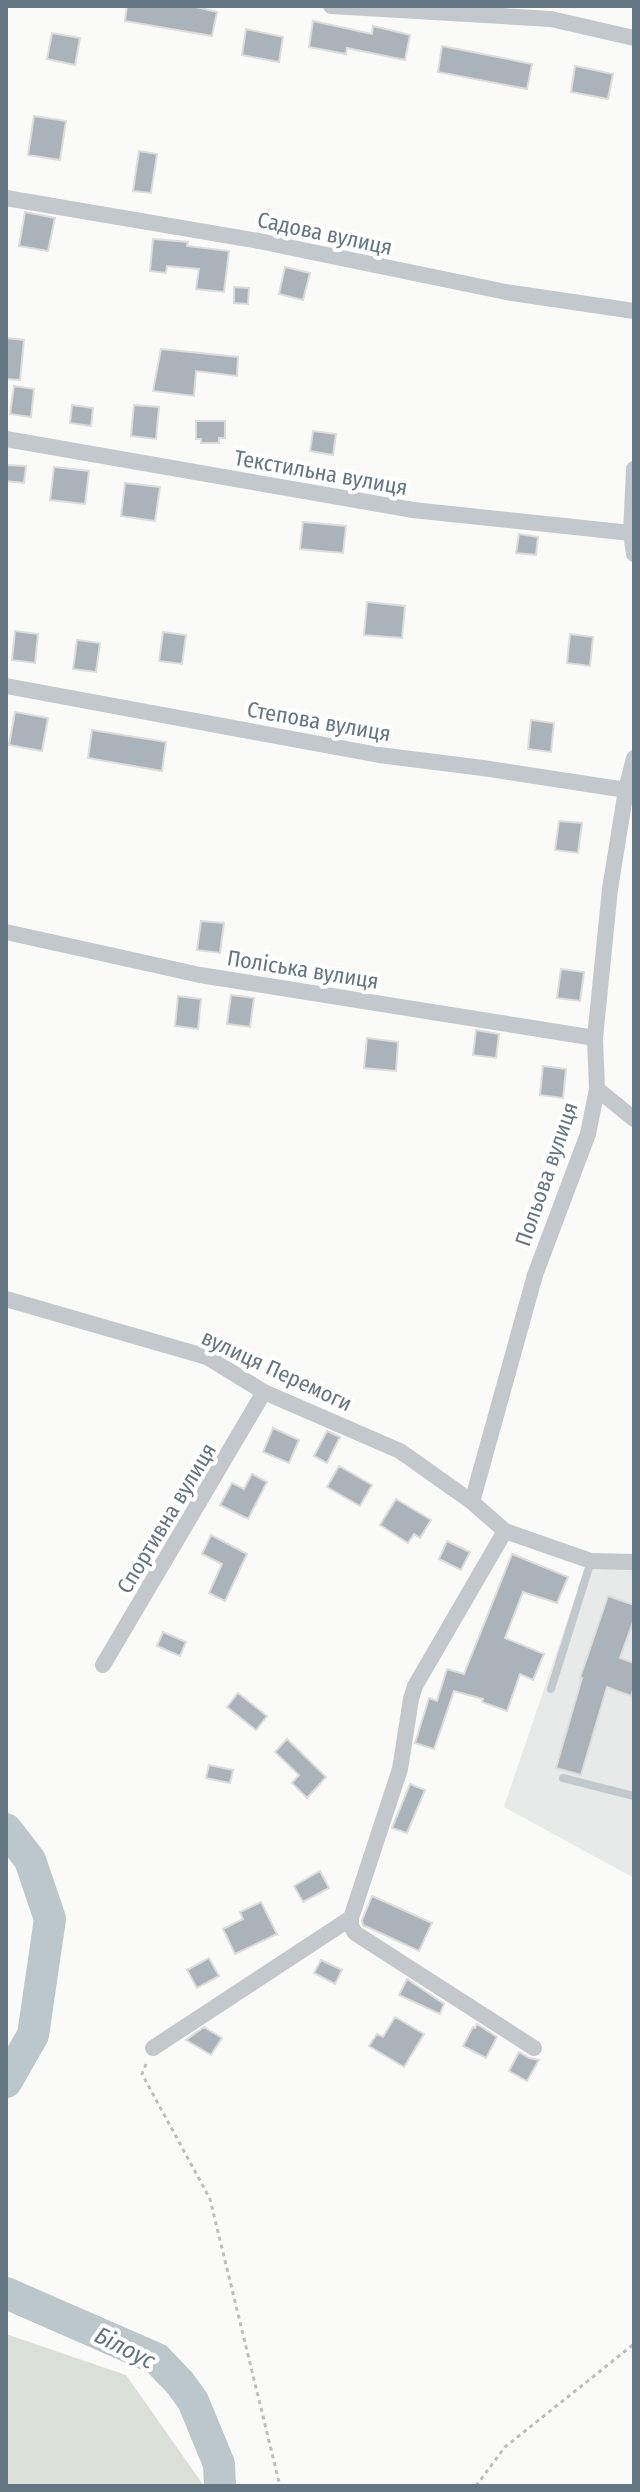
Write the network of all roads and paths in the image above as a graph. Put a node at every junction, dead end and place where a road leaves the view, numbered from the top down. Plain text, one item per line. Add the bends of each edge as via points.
1 (331, 6) edge
2 (535, 6) edge
3 (552, 12) edge
4 (634, 38) edge
5 (6, 198) edge
6 (634, 311) edge
7 (6, 439) edge
8 (634, 469) edge
9 (631, 533) junction
10 (634, 554) edge
11 (6, 686) edge
12 (634, 758) edge
13 (626, 790) junction
14 (6, 932) edge
15 (595, 1038) junction
16 (597, 1089) junction
17 (634, 1119) edge
18 (6, 1299) edge
19 (264, 1392) junction
20 (472, 1502) junction
21 (505, 1531) junction
22 (591, 1561) junction
23 (634, 1562) edge
24 (103, 1665) dead end
25 (551, 1689) dead end
26 (563, 1778) dead end
27 (634, 1796) edge
28 (351, 1918) junction
29 (153, 2048) joint
30 (534, 2048) dead end
31 (634, 2344) edge
32 (280, 2486) edge
33 (476, 2486) edge

1 - 3 street
2 - 3 street
3 - 4 street
5 - 6 street, Садова вулиця
7 - 9 street, Текстильна вулиця via 413,510
8 - 9 street
9 - 10 street
11 - 13 street, Степова вулиця via 379,755
12 - 13 street, Польова вулиця
13 - 15 street, Польова вулиця
14 - 15 street, Поліська вулиця via 200,975
15 - 16 street, Польова вулиця
16 - 17 street
16 - 20 street, Польова вулиця via 588,1134 535,1275
18 - 19 street, вулиця Перемоги via 207,1357
19 - 20 street, вулиця Перемоги via 400,1451
19 - 24 street, Спортивна вулиця
20 - 21 street, вулиця Перемоги
21 - 22 street, вулиця Перемоги
21 - 28 street via 415,1686 400,1769
22 - 23 street, вулиця Перемоги
22 - 25 lane
26 - 27 lane
28 - 29 street
28 - 30 street via 355,1933
29 - 32 path via 142,2074 210,2199
31 - 33 path via 505,2447

